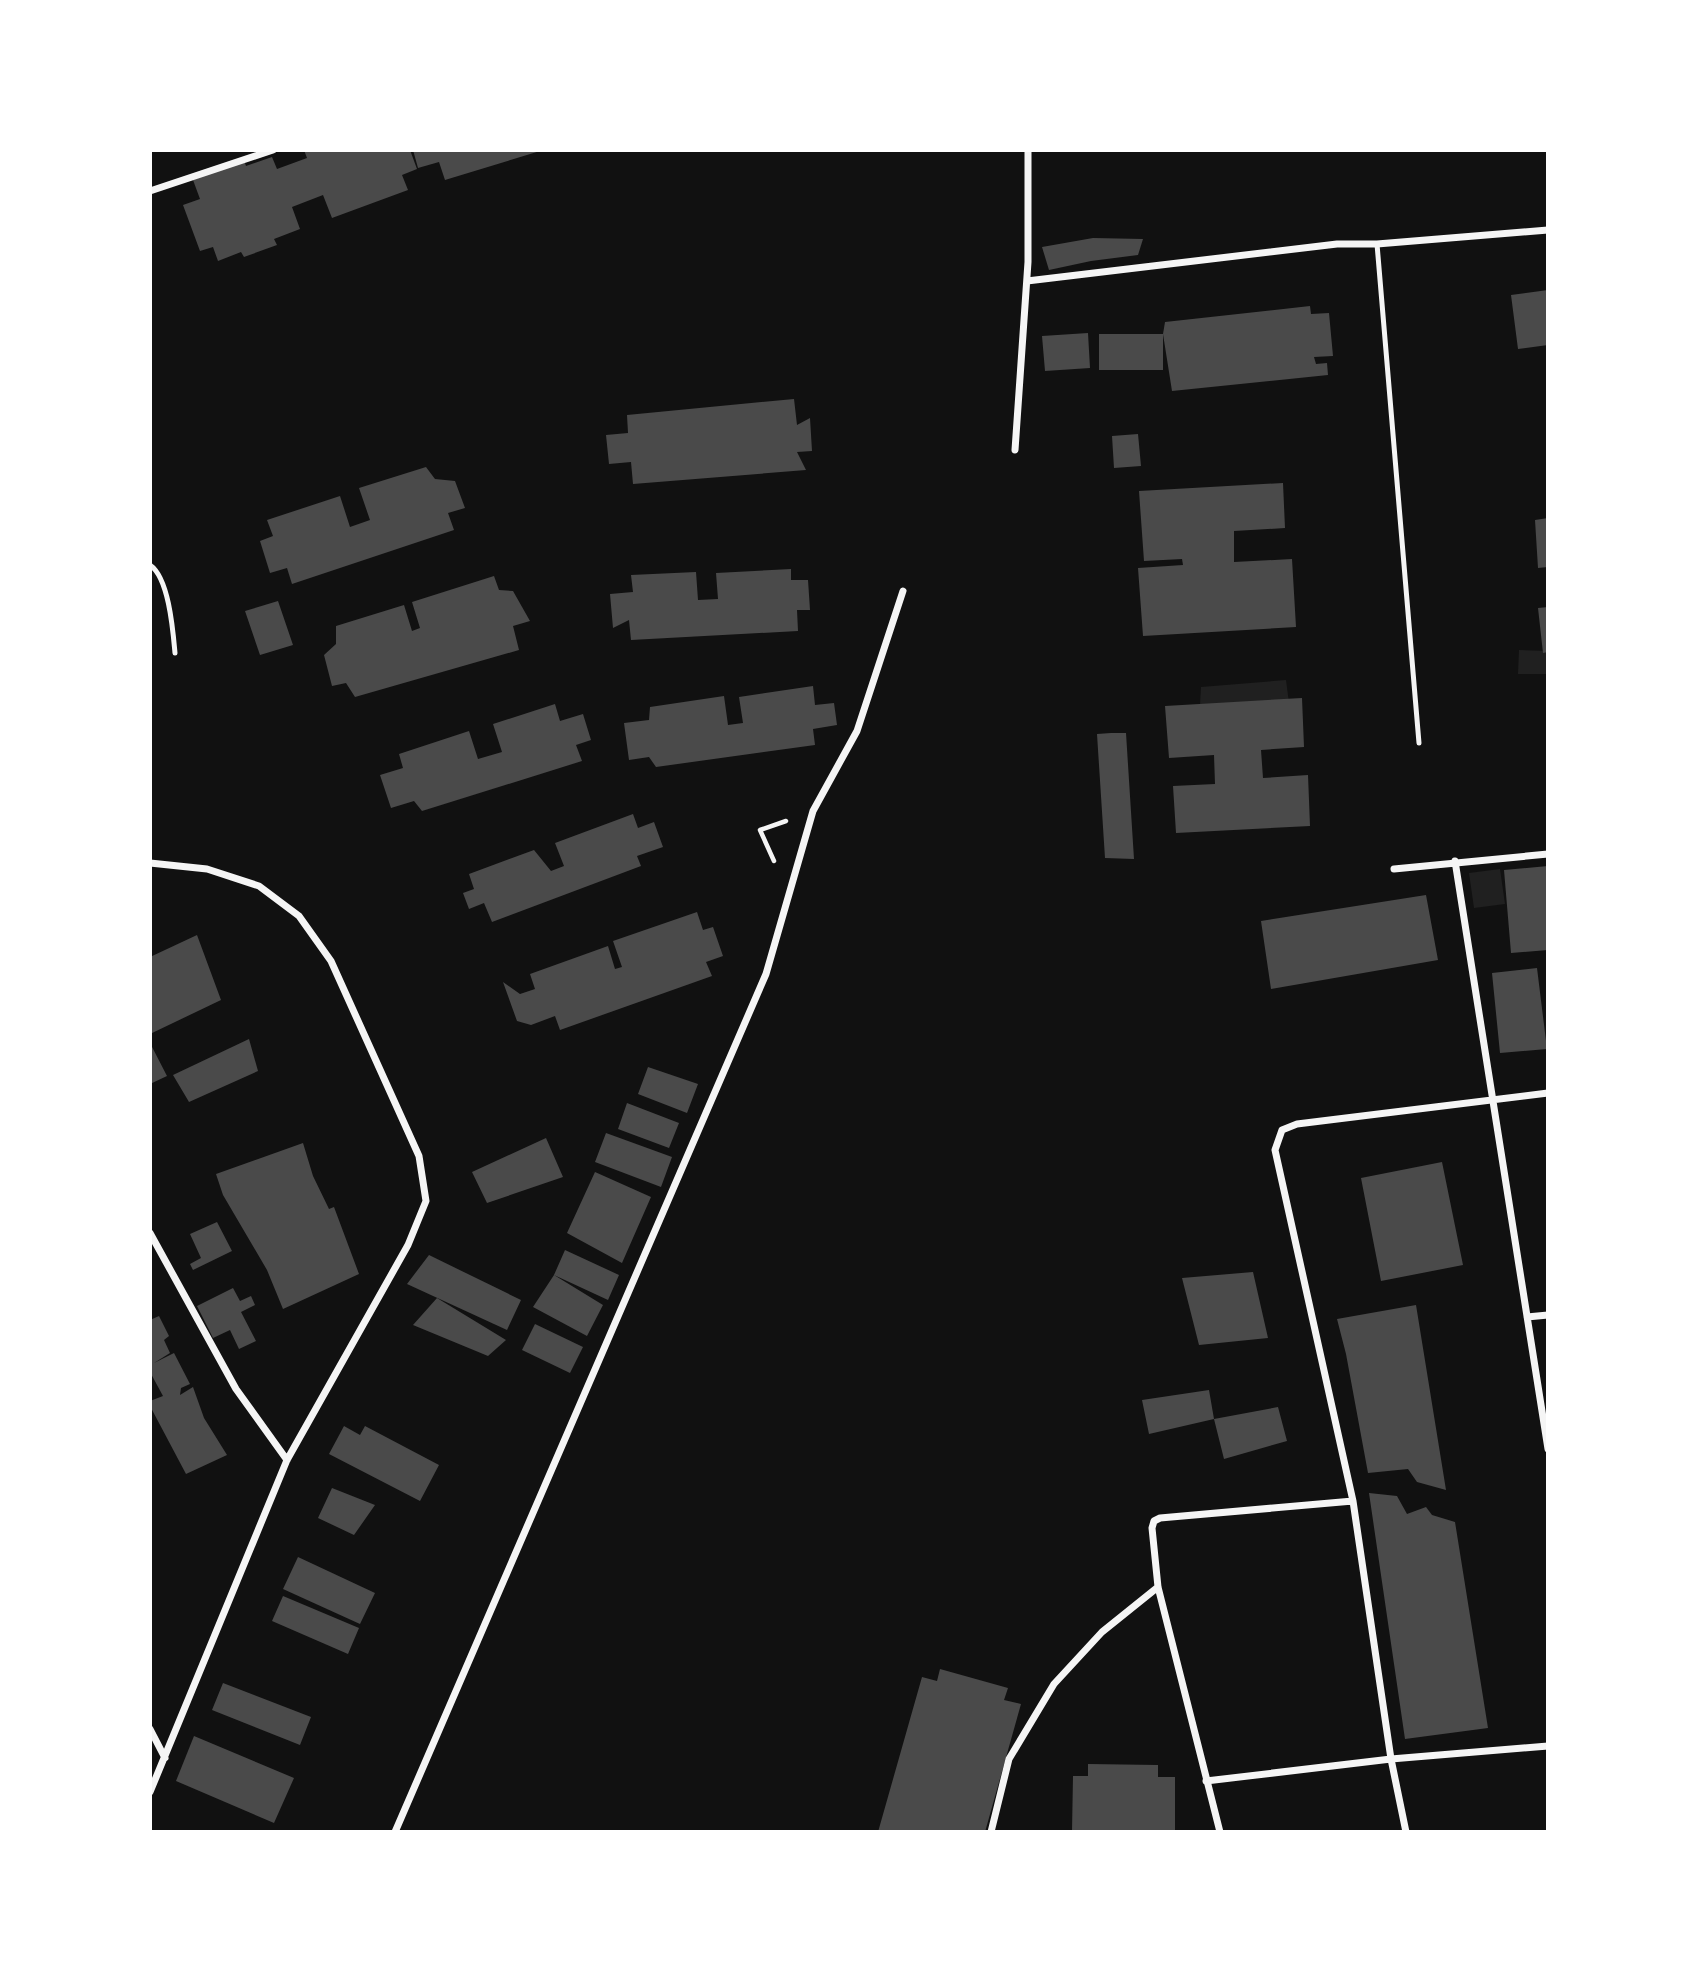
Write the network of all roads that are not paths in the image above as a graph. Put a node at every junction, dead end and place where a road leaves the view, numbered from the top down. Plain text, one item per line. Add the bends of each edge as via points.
1 (273, 150) edge
2 (1028, 150) edge
3 (150, 191) edge
4 (1548, 230) edge
5 (1377, 244) junction
6 (1027, 281) junction
7 (1015, 450) dead end
8 (150, 565) edge
9 (903, 591) dead end
10 (175, 653) dead end
11 (1419, 743) dead end
12 (1548, 854) edge
13 (1455, 861) junction
14 (150, 863) edge
15 (1394, 869) dead end
16 (1548, 1093) edge
17 (1492, 1099) junction
18 (150, 1233) edge
19 (1548, 1315) edge
20 (1527, 1317) junction
21 (1548, 1448) edge
22 (287, 1460) junction
23 (1353, 1501) junction
24 (1158, 1587) junction
25 (150, 1729) edge
26 (1548, 1746) edge
27 (165, 1758) junction
28 (1391, 1759) junction
29 (1206, 1781) junction
30 (150, 1792) edge
31 (395, 1832) edge
32 (991, 1832) edge
33 (1220, 1832) edge
34 (1406, 1832) edge

1 - 3 street
2 - 6 street
4 - 5 street
5 - 6 street via 1337,244
5 - 11 lane
6 - 7 street
8 - 10 lane via 157,570 171,615
9 - 31 street via 856,730 813,811 765,974
12 - 13 street
13 - 15 street
13 - 17 street
14 - 22 street via 206,869 259,886 299,916 331,961 419,1156 426,1202 408,1245
16 - 17 street
17 - 20 street
17 - 23 street via 1297,1124 1282,1130 1275,1150
18 - 22 street via 236,1389
19 - 20 street
20 - 21 street
22 - 27 street
23 - 24 street via 1160,1518 1152,1528
23 - 28 street
24 - 29 street
24 - 32 street via 1102,1632 1054,1684 1009,1759
25 - 27 street
26 - 28 street
27 - 30 street
28 - 29 street
28 - 34 street
29 - 33 street

